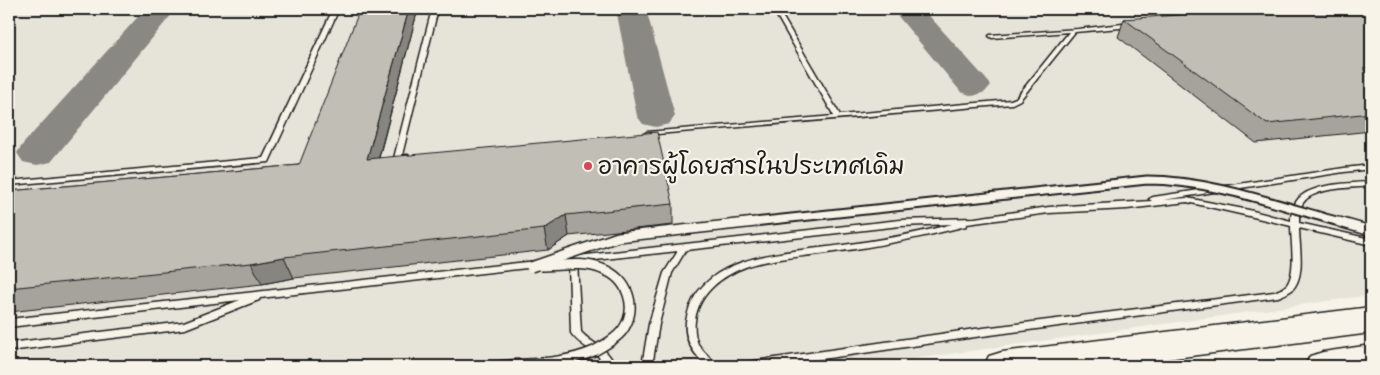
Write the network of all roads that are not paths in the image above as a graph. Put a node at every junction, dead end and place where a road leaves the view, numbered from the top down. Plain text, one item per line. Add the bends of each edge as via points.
1 (336, 9) edge
2 (436, 9) edge
3 (775, 9) edge
4 (1137, 24) edge
5 (1076, 30) junction
6 (992, 36) dead end
7 (838, 117) junction
8 (636, 136) edge
9 (417, 156) edge
10 (1371, 167) edge
11 (9, 183) edge
12 (1371, 184) edge
13 (1127, 206) junction
14 (974, 221) junction
15 (1295, 226) junction
16 (1371, 231) edge
17 (1371, 242) edge
18 (684, 247) junction
19 (573, 260) junction
20 (531, 267) junction
21 (1371, 320) edge
22 (9, 323) edge
23 (1371, 330) edge
24 (9, 347) edge
25 (1371, 359) edge
26 (499, 366) edge
27 (610, 366) edge
28 (647, 366) edge
29 (713, 366) edge
30 (748, 366) edge
31 (1002, 366) edge
32 (1118, 366) edge
33 (1323, 366) edge

1 - 11 lane via 266,160
2 - 9 lane via 398,158
3 - 7 lane
4 - 5 lane
5 - 6 lane
5 - 7 lane via 1012,102
7 - 8 lane
10 - 13 lane via 1168,196
12 - 15 lane via 1328,189 1306,196 1298,203
13 - 14 lane via 1049,210
13 - 15 lane via 1186,200
14 - 18 lane via 900,223
14 - 29 lane via 917,237 748,263 722,275 705,288 694,306 689,328 696,352
15 - 17 lane
15 - 30 lane via 1298,271 1291,286 1275,295
16 - 20 lane, bridge via 1203,185 1147,180 618,237
18 - 19 lane
18 - 28 lane via 668,273
19 - 22 lane
19 - 27 lane via 576,333 581,340 602,352
20 - 24 lane via 258,298 185,325
20 - 26 lane, bridge via 578,265 602,268 623,282 632,301 629,319 620,332 594,350 568,359
21 - 31 highway
23 - 32 highway
25 - 33 highway

